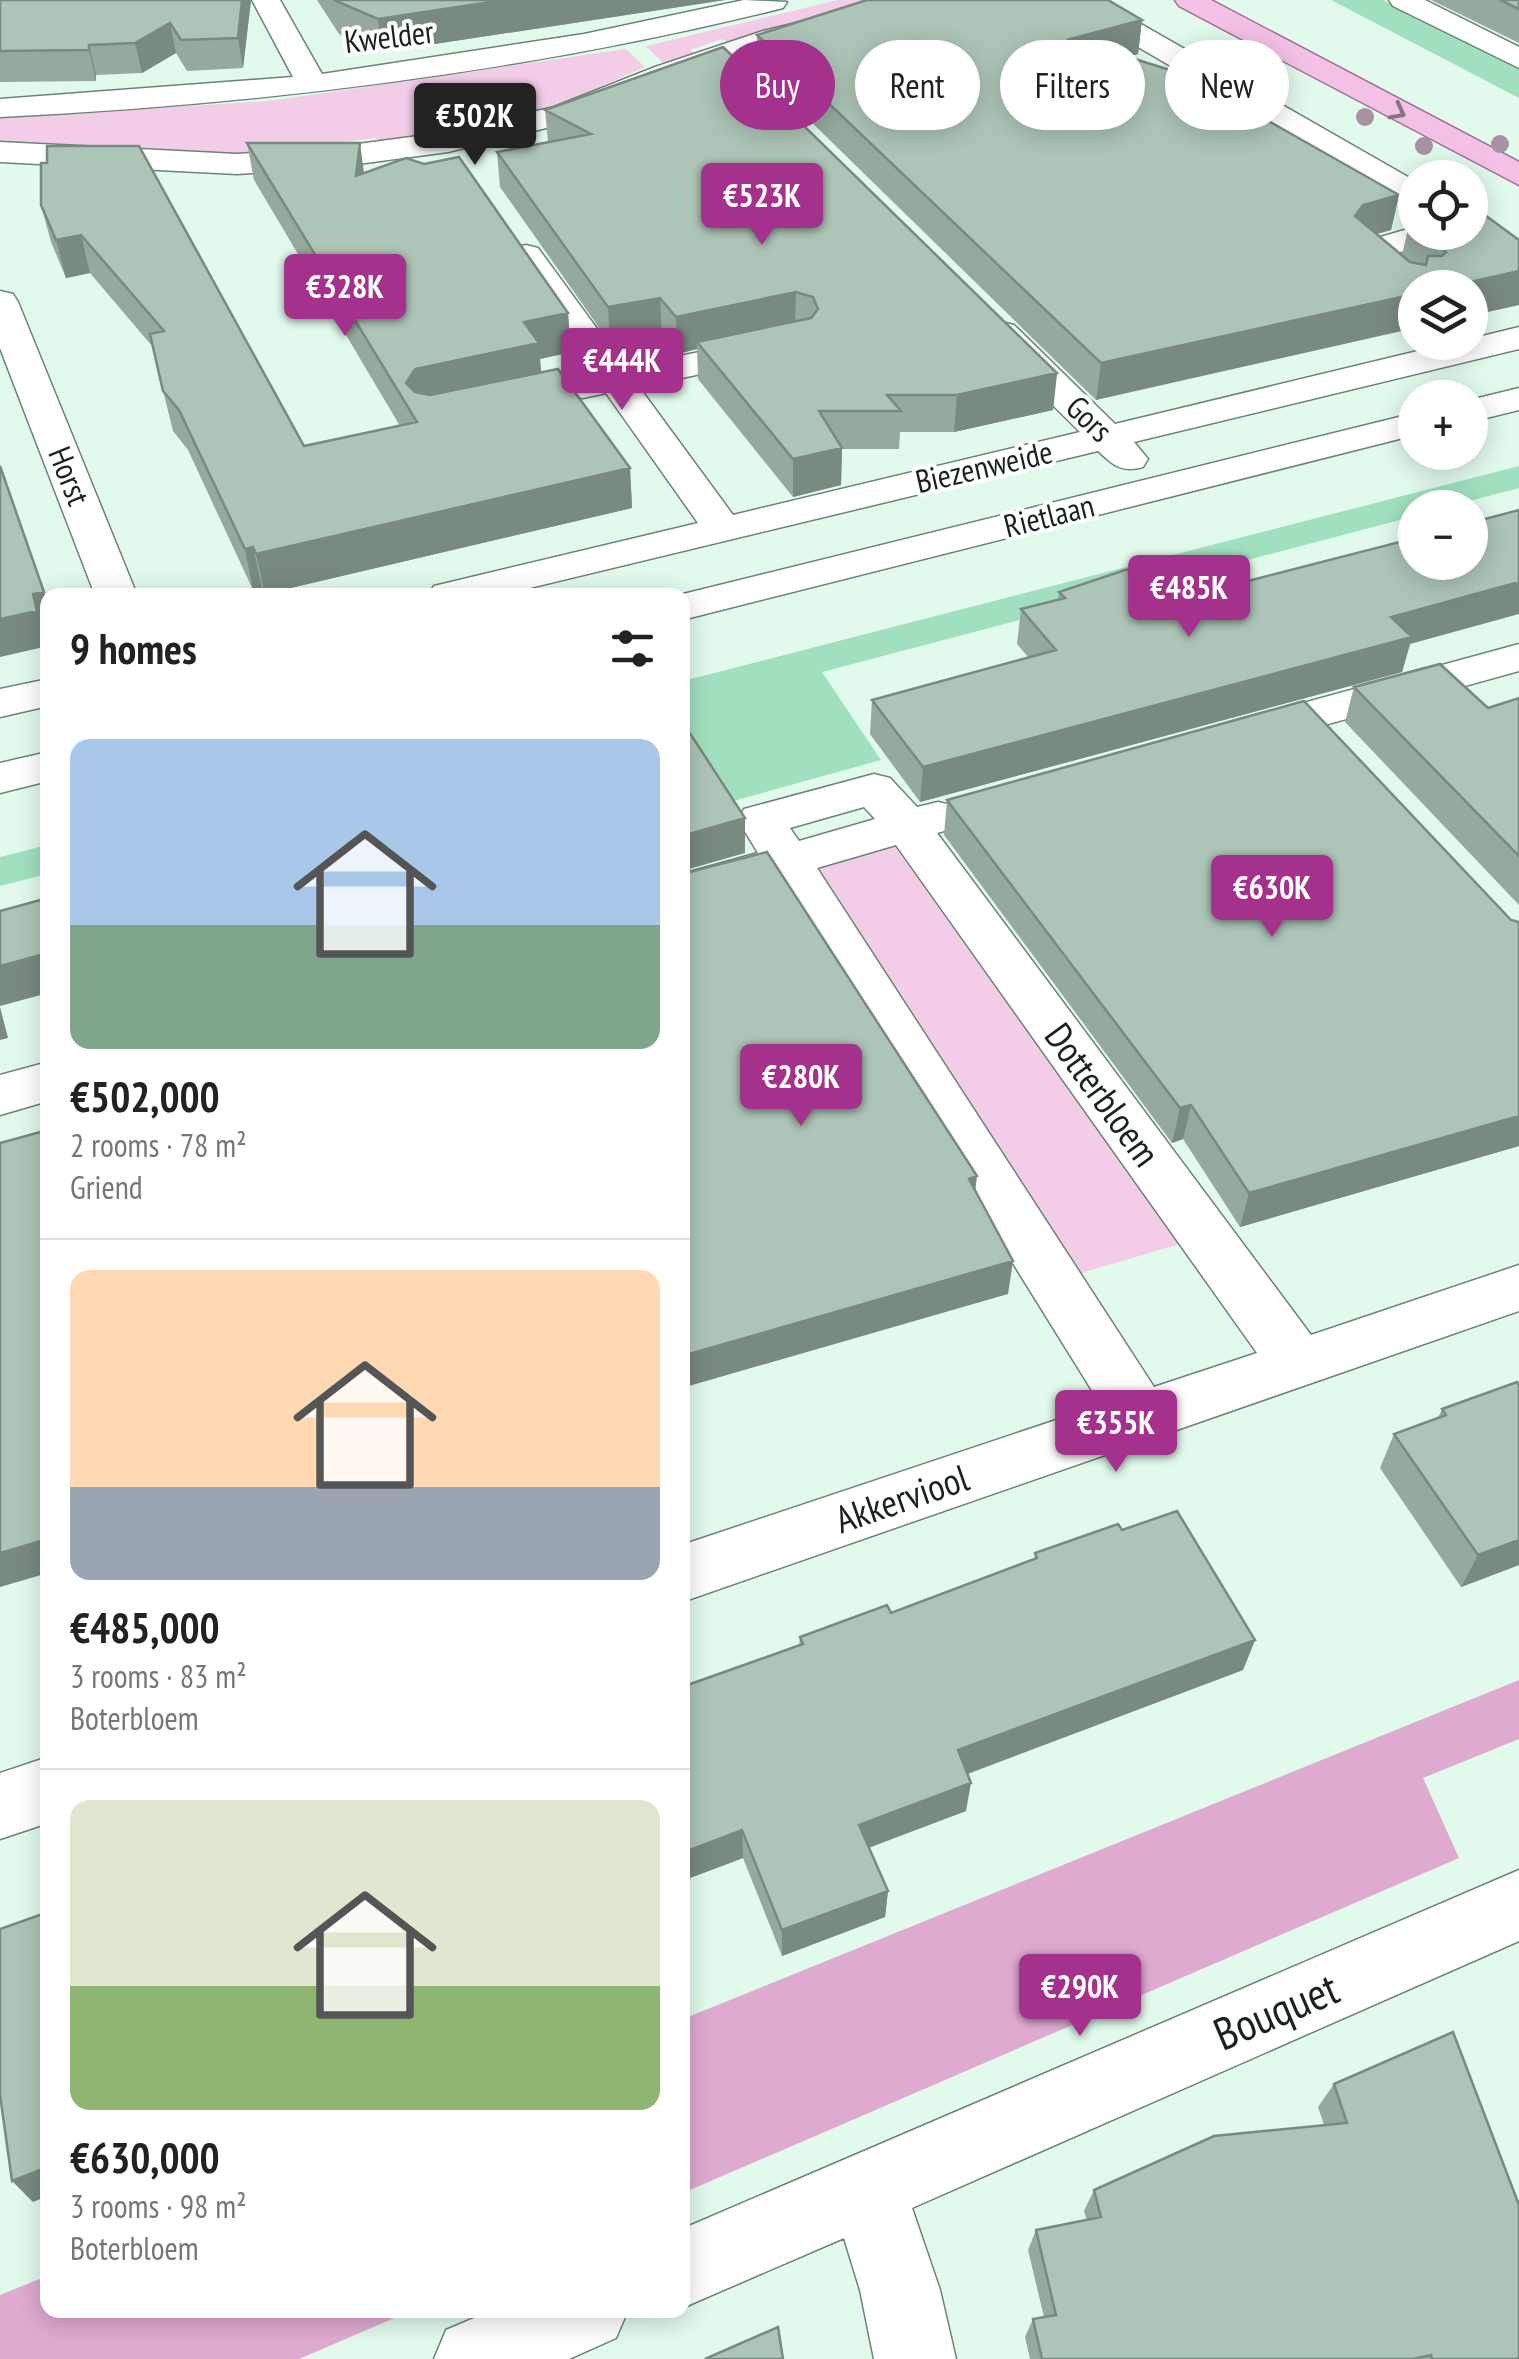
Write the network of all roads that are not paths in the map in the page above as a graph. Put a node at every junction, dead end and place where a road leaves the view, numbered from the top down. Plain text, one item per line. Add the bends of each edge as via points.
1 (266, 0) edge
2 (658, 0) edge
3 (781, 0) edge
4 (926, 0) edge
5 (1078, 0) edge
6 (1189, 0) edge
7 (1403, 0) edge
8 (685, 24) junction
9 (719, 54) joint
10 (1519, 59) edge
11 (311, 82) junction
12 (0, 108) edge
13 (0, 152) edge
14 (1519, 175) edge
15 (1398, 185) edge
16 (511, 234) edge
17 (1398, 242) edge
18 (1398, 274) edge
19 (0, 302) edge
20 (972, 305) edge
21 (1519, 338) edge
22 (796, 344) edge
23 (10, 359) edge
24 (613, 381) junction
25 (541, 396) edge
26 (1518, 398) edge
27 (1488, 406) edge
28 (1398, 428) edge
29 (1108, 438) junction
30 (1160, 489) junction
31 (722, 528) junction
32 (113, 588) edge
33 (478, 588) edge
34 (690, 605) edge
35 (1519, 657) edge
36 (40, 694) edge
37 (0, 703) edge
38 (1308, 716) junction
39 (1202, 744) edge
40 (1347, 758) edge
41 (40, 768) edge
42 (0, 778) edge
43 (975, 806) edge
44 (907, 826) junction
45 (779, 862) junction
46 (690, 889) edge
47 (40, 1083) edge
48 (0, 1095) edge
49 (1519, 1288) edge
50 (1298, 1364) junction
51 (1141, 1418) junction
52 (690, 1571) edge
53 (40, 1793) edge
54 (0, 1806) edge
55 (1519, 1906) edge
56 (867, 2189) junction
57 (690, 2266) edge
58 (570, 2318) edge
59 (475, 2359) edge
60 (914, 2359) edge

1 - 11 street
2 - 8 street
3 - 8 street, Kwelder
4 - 9 street
5 - 15 street
6 -> 14 main road
7 - 10 street
8 - 11 street, Kwelder
9 - 13 street via 457,155 237,164
11 - 12 street, Kwelder
16 - 24 street
17 - 18 street via 1368,251
19 - 23 street, Horst
20 - 29 street, Gors
21 - 29 street, Biezenweide
22 - 24 street
23 - 32 street, Horst
24 - 25 street
24 - 31 street
26 - 27 street
28 - 30 street, Rietlaan
29 - 30 street, Gors
29 - 31 street, Biezenweide
30 - 34 street, Rietlaan
31 - 33 street, Biezenweide
35 - 38 street
36 - 37 street
38 - 39 street
38 - 40 street
41 - 42 street
43 - 44 street
44 - 45 street
44 - 50 street, Dotterbloem
45 - 46 street
45 - 51 street
47 - 48 street
49 - 50 street, Akkerviool
50 - 51 street, Akkerviool
51 - 52 street, Akkerviool
53 - 54 street
55 - 56 street, Bouquet
56 - 57 street, Bouquet
56 - 60 street
58 - 59 street

